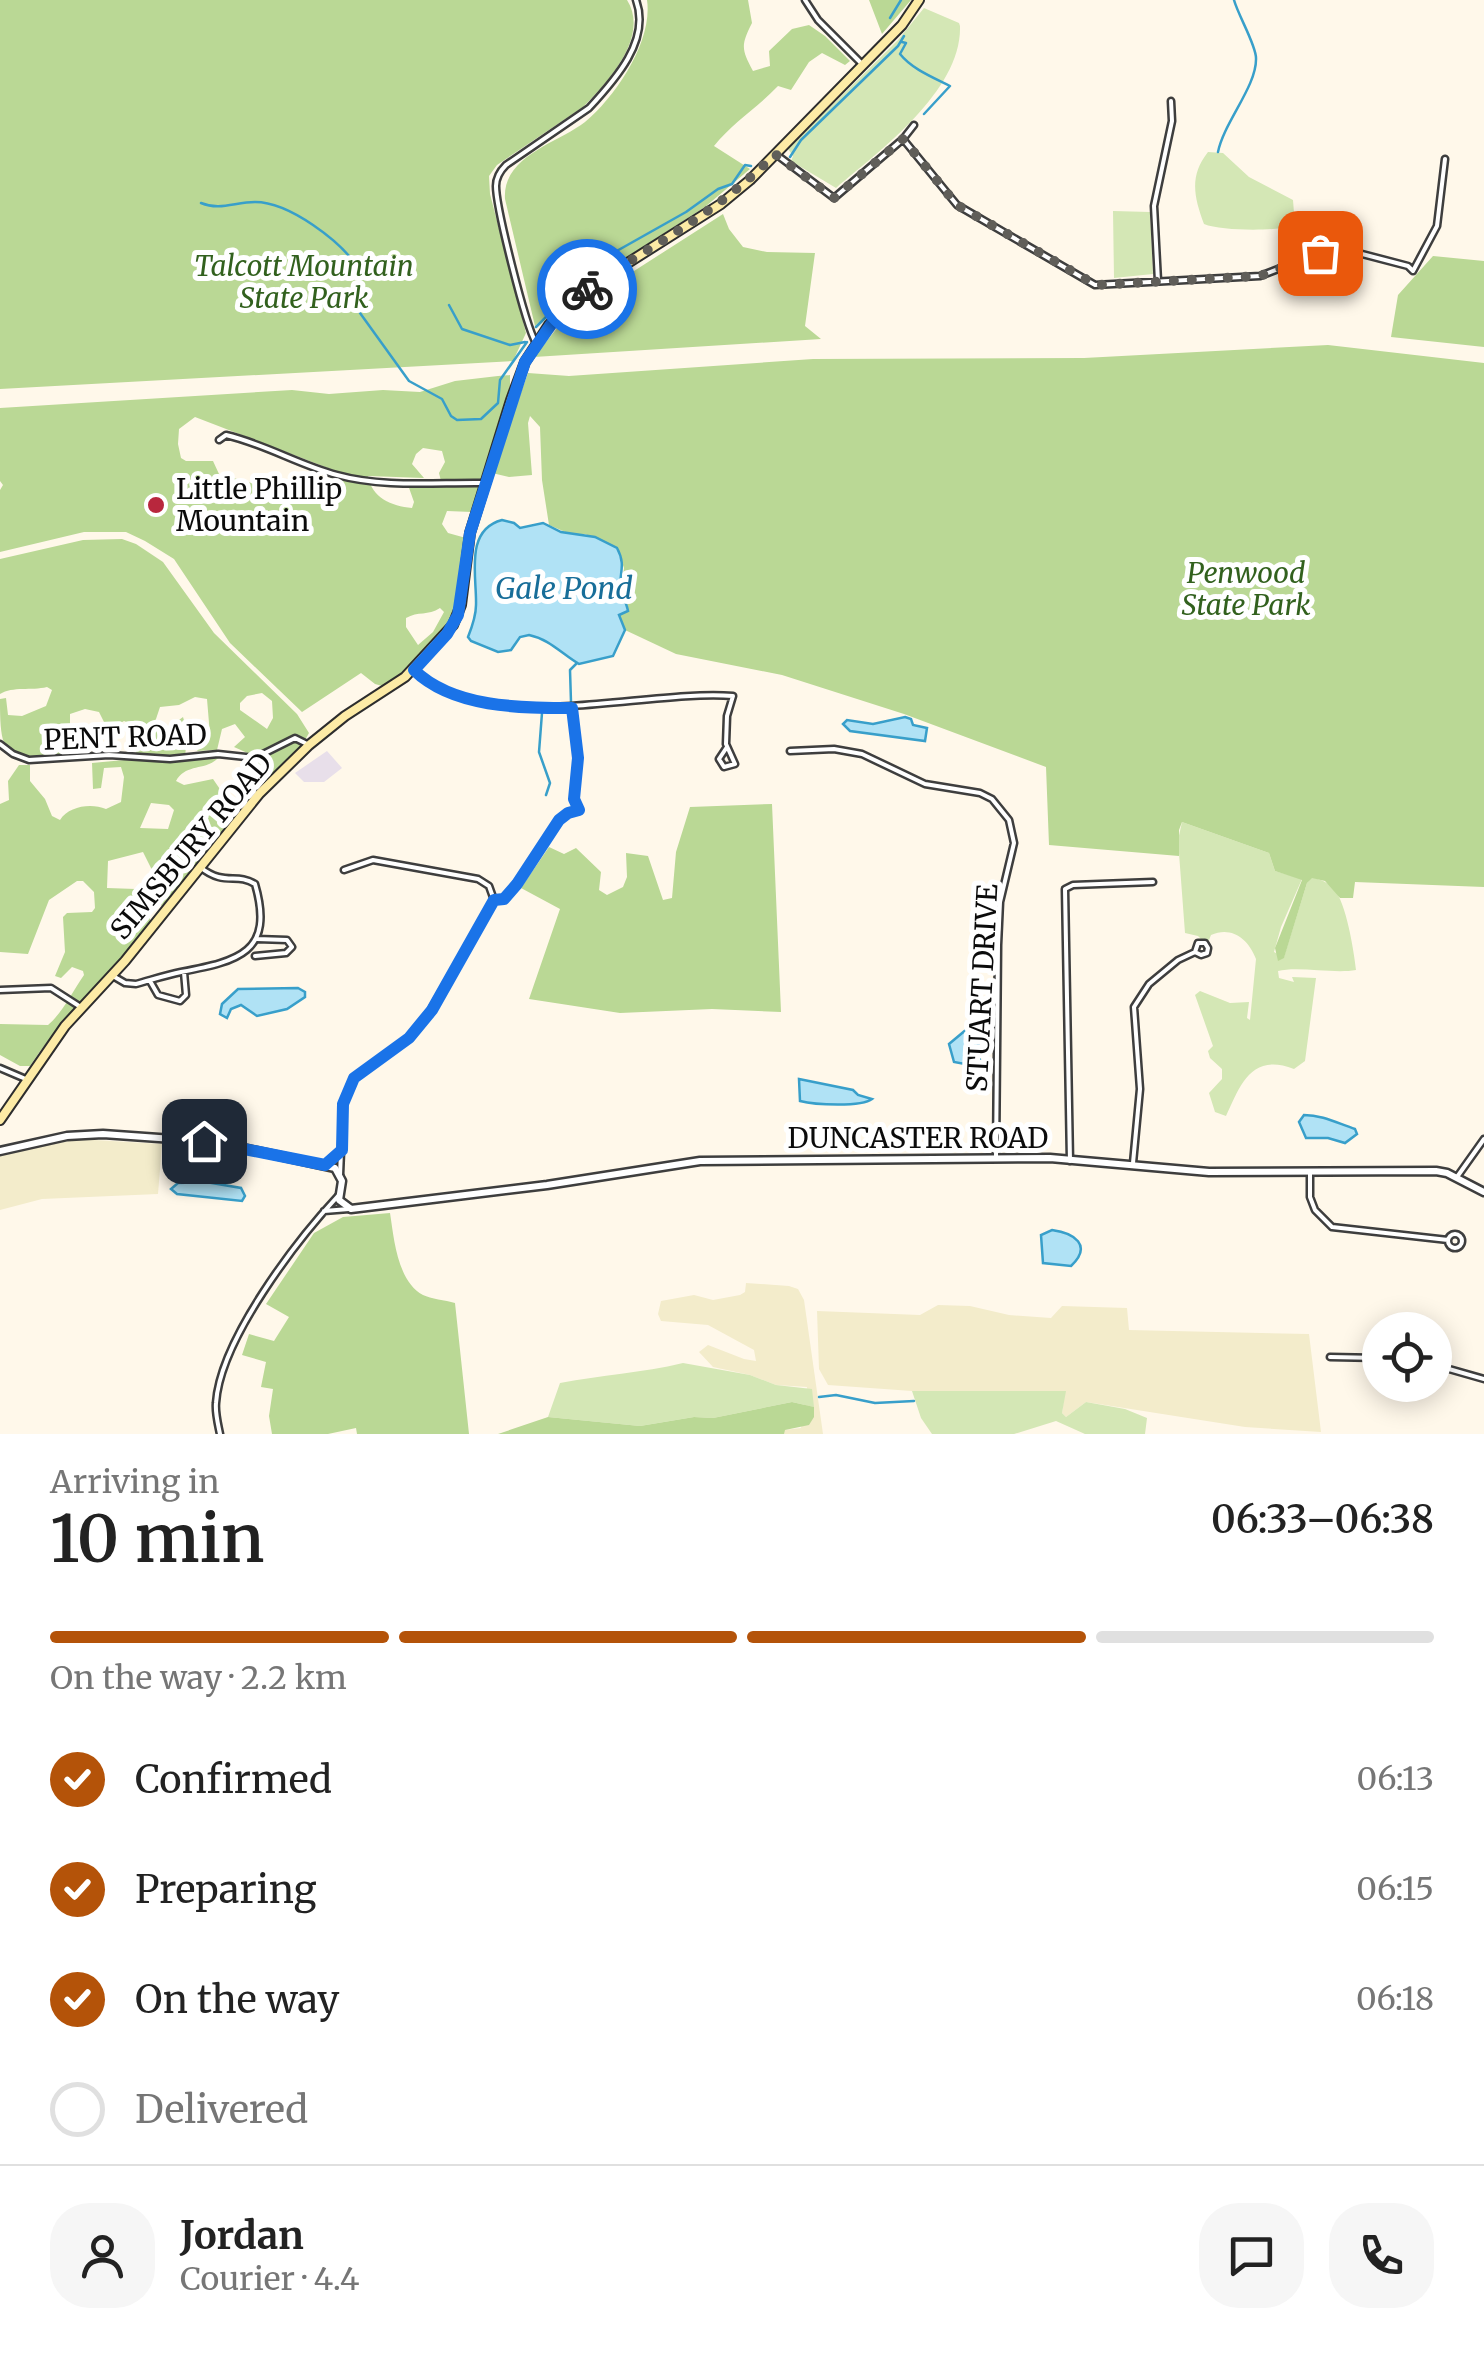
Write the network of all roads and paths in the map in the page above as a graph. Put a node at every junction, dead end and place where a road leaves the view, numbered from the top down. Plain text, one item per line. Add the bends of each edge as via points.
1 (636, 0) edge
2 (805, 0) edge
3 (919, 0) edge
4 (862, 65) junction
5 (1171, 101) dead end
6 (914, 125) dead end
7 (903, 139) junction
8 (775, 154) junction
9 (1445, 159) dead end
10 (1158, 280) junction
11 (536, 343) junction
12 (219, 440) dead end
13 (486, 483) junction
14 (414, 670) junction
15 (572, 708) junction
16 (0, 744) edge
17 (309, 745) junction
18 (727, 747) dead end
19 (790, 751) dead end
20 (200, 867) junction
21 (344, 870) dead end
22 (1153, 882) dead end
23 (494, 900) junction
24 (257, 939) junction
25 (1195, 952) dead end
26 (256, 956) dead end
27 (184, 972) junction
28 (113, 976) junction
29 (150, 980) junction
30 (0, 990) edge
31 (82, 1008) junction
32 (0, 1068) edge
33 (28, 1080) junction
34 (0, 1120) edge
35 (1484, 1139) edge
36 (0, 1150) edge
37 (342, 1150) junction
38 (996, 1158) junction
39 (1070, 1161) junction
40 (325, 1165) junction
41 (1132, 1167) junction
42 (1310, 1172) junction
43 (340, 1174) junction
44 (1457, 1177) junction
45 (1484, 1192) edge
46 (338, 1196) junction
47 (350, 1209) junction
48 (324, 1211) junction
49 (1448, 1240) dead end
50 (1330, 1357) dead end
51 (1362, 1358) edge
52 (1452, 1369) edge
53 (1484, 1379) edge
54 (220, 1434) edge

1 - 11 street via 639,38 599,96 496,178
2 - 4 street
3 - 4 main road, SIMSBURY ROAD
4 - 8 main road, SIMSBURY ROAD
5 - 10 street via 1154,206
6 - 7 street
7 - 8 street via 834,198
7 - 10 street via 957,205 1006,236 1096,285
8 - 11 main road, SIMSBURY ROAD via 711,211 585,290
9 - 10 street via 1437,226 1413,271 1343,249 1260,276
11 - 13 main road, SIMSBURY ROAD via 517,380
12 - 13 street via 226,434 257,442 339,476
13 - 14 main road, SIMSBURY ROAD via 467,548 458,615
14 - 15 street via 455,696
14 - 17 main road, SIMSBURY ROAD
15 - 18 street via 733,696
15 - 23 street via 579,810 559,820 517,884
16 - 17 street, PENT ROAD via 30,760 255,758 295,738
17 - 20 main road, SIMSBURY ROAD
19 - 38 street, STUART DRIVE via 862,754 925,784 980,793 1009,820 1014,843 998,944
20 - 24 street via 216,878 254,883 262,921
20 - 28 main road, SIMSBURY ROAD
21 - 23 street via 373,860 478,879
22 - 39 street via 1065,887
23 - 37 street via 432,1010 409,1038 354,1078 343,1104
24 - 26 street via 287,940 292,947 286,954
24 - 27 street via 229,962
25 - 41 street via 1153,981 1134,1006 1140,1089
27 - 29 street
27 - 29 street via 186,995 178,1002 158,995
28 - 29 street via 127,984
28 - 31 main road, SIMSBURY ROAD
30 - 31 street via 51,988
31 - 33 main road, SIMSBURY ROAD
32 - 33 street
33 - 34 main road, SIMSBURY ROAD
35 - 44 street
36 - 40 street via 103,1134 204,1141
37 - 40 street
37 - 43 street
38 - 39 street, DUNCASTER ROAD
38 - 47 street, DUNCASTER ROAD via 700,1161
39 - 41 street, DUNCASTER ROAD
40 - 43 street
41 - 42 street, DUNCASTER ROAD
42 - 44 street, DUNCASTER ROAD via 1436,1171
42 - 49 street via 1315,1210 1332,1227
43 - 46 street
44 - 45 street, DUNCASTER ROAD
46 - 47 street
46 - 48 street
47 - 48 street, DUNCASTER ROAD
48 - 54 street via 237,1339 216,1402
50 - 51 street
52 - 53 street

